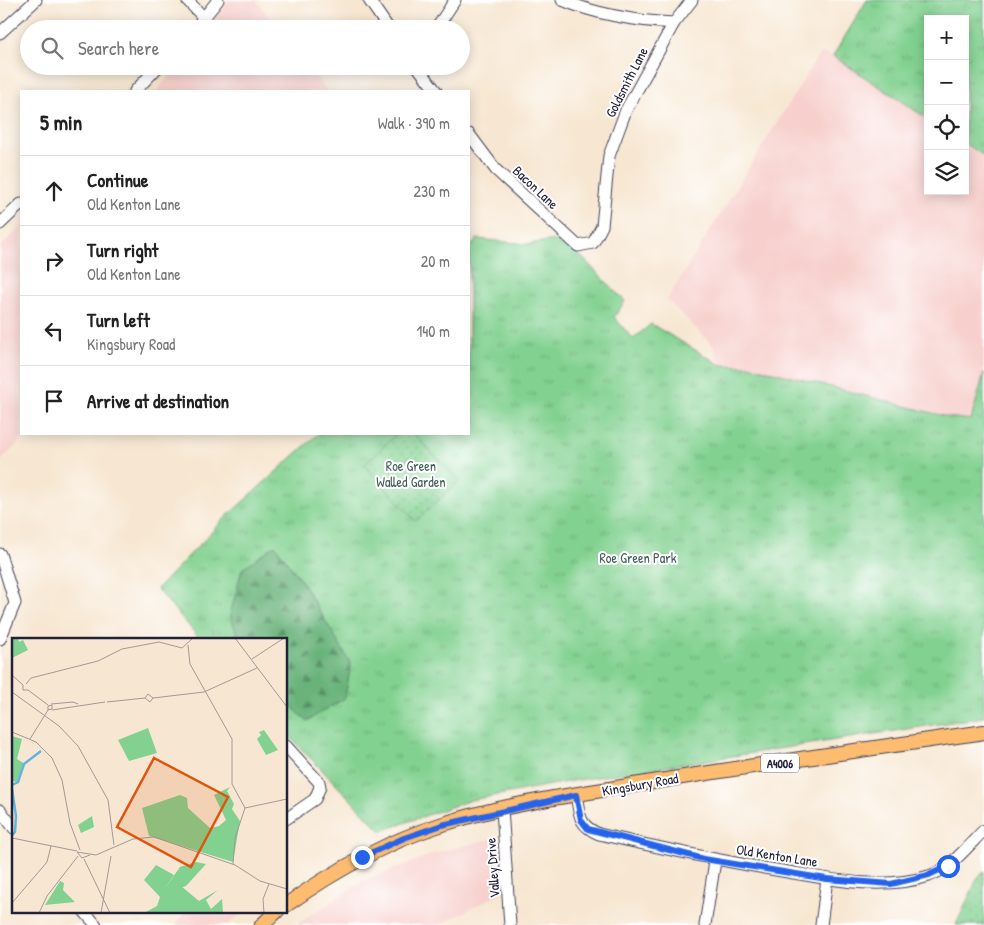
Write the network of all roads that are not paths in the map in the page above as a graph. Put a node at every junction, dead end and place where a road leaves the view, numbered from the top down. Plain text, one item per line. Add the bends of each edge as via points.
1 (36, 0) edge
2 (187, 0) edge
3 (218, 0) edge
4 (369, 0) edge
5 (455, 0) edge
6 (562, 0) edge
7 (692, 0) edge
8 (205, 19) joint
9 (383, 20) edge
10 (442, 20) edge
11 (674, 23) junction
12 (0, 33) edge
13 (150, 75) edge
14 (424, 75) edge
15 (135, 90) edge
16 (435, 90) edge
17 (470, 135) edge
18 (20, 205) edge
19 (0, 224) edge
20 (593, 243) joint
21 (0, 554) edge
22 (0, 639) edge
23 (984, 732) edge
24 (288, 748) edge
25 (576, 795) junction
26 (502, 809) junction
27 (0, 810) edge
28 (288, 818) edge
29 (12, 825) edge
30 (984, 830) edge
31 (714, 861) junction
32 (827, 879) junction
33 (288, 903) edge
34 (85, 912) edge
35 (276, 912) edge
36 (96, 925) edge
37 (262, 925) edge
38 (510, 925) edge
39 (705, 925) edge
40 (821, 925) edge

1 - 12 street
2 - 8 street
3 - 8 street
4 - 9 street
5 - 10 street
6 - 11 street via 595,12 642,22
7 - 11 street, Goldsmith Lane
11 - 20 street, Goldsmith Lane via 626,110 609,156 602,226
13 - 15 street
14 - 16 street
17 - 20 street, Bacon Lane via 496,170 578,246
18 - 19 street
21 - 22 street via 15,603
23 - 25 main road, Kingsbury Road / A4006
24 - 28 street via 320,787 315,800
25 - 26 main road, Kingsbury Road / A4006
25 - 31 street, Old Kenton Lane via 581,820 588,829
26 - 33 main road, Kingsbury Road / A4006 via 404,838 328,876
26 - 38 street, Valley Drive
27 - 29 street
30 - 32 street, Old Kenton Lane via 948,866 929,875 891,884
31 - 32 street, Old Kenton Lane
31 - 39 street
32 - 40 street
34 - 36 street
35 - 37 main road, Kingsbury Road / A4006

